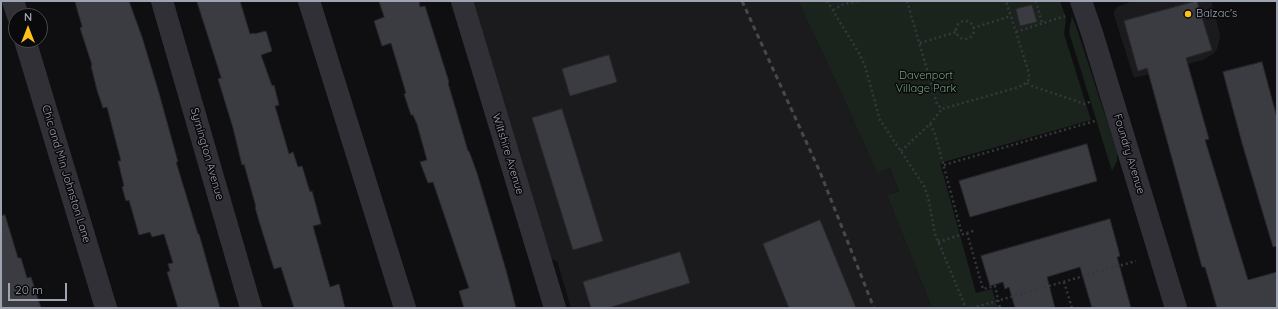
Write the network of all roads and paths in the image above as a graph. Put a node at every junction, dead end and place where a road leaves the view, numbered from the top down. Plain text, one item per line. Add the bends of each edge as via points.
1 (162, 1) edge
2 (309, 1) edge
3 (462, 1) edge
4 (828, 1) edge
5 (859, 1) edge
6 (907, 1) edge
7 (1006, 1) edge
8 (1036, 1) edge
9 (1074, 8) edge
10 (833, 10) junction
11 (1011, 16) junction
12 (1042, 23) junction
13 (973, 28) junction
14 (956, 32) junction
15 (1016, 32) junction
16 (920, 43) junction
17 (27, 48) edge
18 (1027, 83) junction
19 (1111, 95) junction
20 (942, 109) junction
21 (1095, 122) dead end
22 (930, 124) junction
23 (901, 151) junction
24 (944, 165) junction
25 (976, 230) dead end
26 (967, 233) junction
27 (962, 234) junction
28 (938, 242) junction
29 (1136, 261) dead end
30 (1064, 282) junction
31 (998, 301) junction
32 (106, 308) edge
33 (251, 308) edge
34 (405, 308) edge
35 (555, 308) edge
36 (966, 308) edge
37 (972, 308) edge
38 (1000, 308) edge
39 (1072, 308) edge
40 (1176, 308) edge

1 - 33 street, Symington Avenue
2 - 34 street
3 - 35 street, Wiltshire Avenue
4 - 10 path
5 - 10 path via 844,4
6 - 16 path
7 - 11 path
8 - 12 path
9 - 12 path
9 - 19 street, Foundry Avenue
10 - 23 path via 865,66 880,120
11 - 13 path
11 - 15 path
12 - 15 path
13 - 14 path via 970,23 964,21 959,24
13 - 14 path via 973,33 967,39 961,38
14 - 16 path
15 - 18 path via 1029,73
16 - 20 path via 938,104
17 - 32 street, Chic and Min Johnston Lane
18 - 19 path via 1085,104
18 - 20 path
19 - 40 street, Foundry Avenue
20 - 22 path
21 - 24 path
22 - 23 path
22 - 24 path
23 - 28 path via 924,186
24 - 27 path
25 - 26 path
26 - 27 path
26 - 31 path via 983,289 995,286
27 - 28 path
28 - 36 path
29 - 30 path
30 - 31 path
30 - 39 path
31 - 37 path
31 - 38 path

